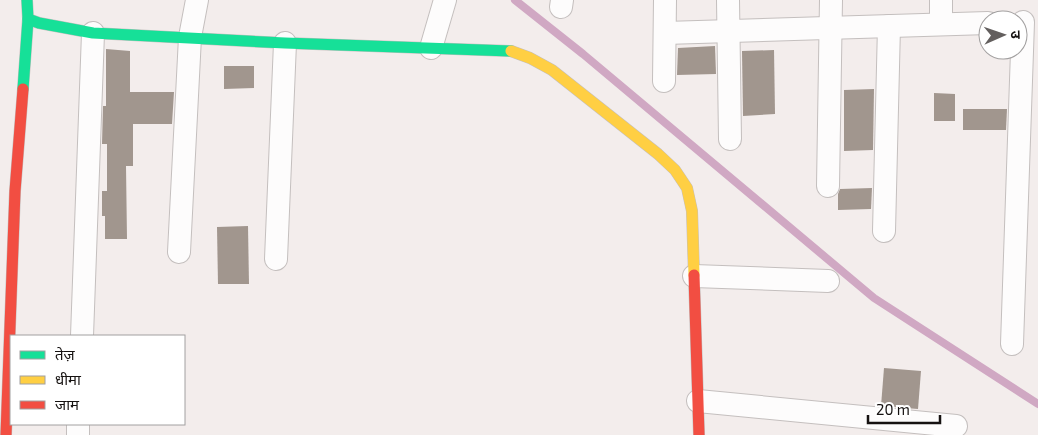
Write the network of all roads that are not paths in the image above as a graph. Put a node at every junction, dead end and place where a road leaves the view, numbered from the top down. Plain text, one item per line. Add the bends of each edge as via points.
1 (26, 0) edge
2 (197, 0) edge
3 (445, 0) edge
4 (665, 0) edge
5 (728, 0) edge
6 (832, 0) edge
7 (941, 0) edge
8 (28, 19) junction
9 (978, 23) edge
10 (941, 24) junction
11 (889, 26) junction
12 (831, 28) junction
13 (729, 31) junction
14 (664, 32) junction
15 (93, 33) junction
16 (190, 38) junction
17 (284, 43) junction
18 (431, 48) junction
19 (1024, 60) edge
20 (664, 81) dead end
21 (730, 139) dead end
22 (828, 186) dead end
23 (884, 231) dead end
24 (179, 252) dead end
25 (276, 259) dead end
26 (694, 276) junction
27 (828, 281) dead end
28 (82, 335) edge
29 (1012, 344) dead end
30 (698, 401) junction
31 (956, 426) dead end
32 (6, 435) edge
33 (699, 435) edge

1 - 8 street
2 - 16 street
3 - 18 street
4 - 14 street
5 - 13 street
6 - 12 street
7 - 10 street
8 - 15 street
8 - 32 street via 15,191
9 - 10 street
10 - 11 street
11 - 12 street
11 - 23 street
12 - 13 street
12 - 22 street
13 - 14 street
13 - 21 street
14 - 20 street
15 - 16 street
15 - 28 street
16 - 17 street
16 - 24 street
17 - 18 street
17 - 25 street
18 - 26 street via 510,51 530,58 552,70 658,154 675,170 687,188 692,211
19 - 29 street
26 - 27 street
26 - 30 street
30 - 31 street
30 - 33 street

